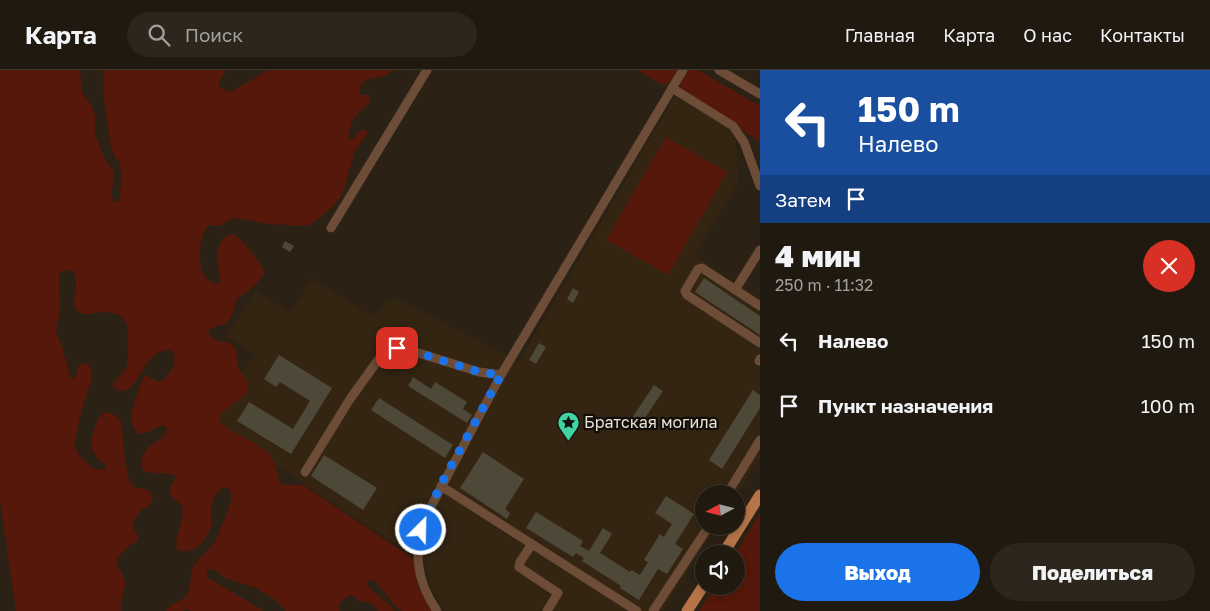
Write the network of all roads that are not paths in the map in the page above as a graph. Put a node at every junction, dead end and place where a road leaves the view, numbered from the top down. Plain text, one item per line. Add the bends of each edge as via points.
1 (427, 70) edge
2 (682, 70) edge
3 (719, 70) edge
4 (672, 88) junction
5 (760, 94) edge
6 (760, 186) edge
7 (331, 228) dead end
8 (760, 250) edge
9 (735, 290) junction
10 (760, 306) edge
11 (760, 344) edge
12 (501, 375) junction
13 (760, 440) edge
14 (305, 472) dead end
15 (732, 485) edge
16 (440, 486) junction
17 (760, 496) edge
18 (703, 535) edge
19 (532, 544) junction
20 (729, 545) edge
21 (697, 595) edge
22 (437, 611) edge
23 (547, 611) edge
24 (638, 611) edge
25 (654, 611) edge
26 (687, 611) edge

1 - 7 street
2 - 4 street
3 - 5 street
4 - 6 street via 733,126 744,142
4 - 12 street
8 - 9 street
9 - 10 street
9 - 11 street via 702,268 684,291
12 - 14 street via 479,372 406,349 388,350 350,399
12 - 16 street
13 - 15 street
16 - 19 street
16 - 22 street via 421,530 418,548 422,582
17 - 20 main road
18 - 25 street
19 - 23 street via 519,567 558,593
19 - 24 street
21 - 26 main road

